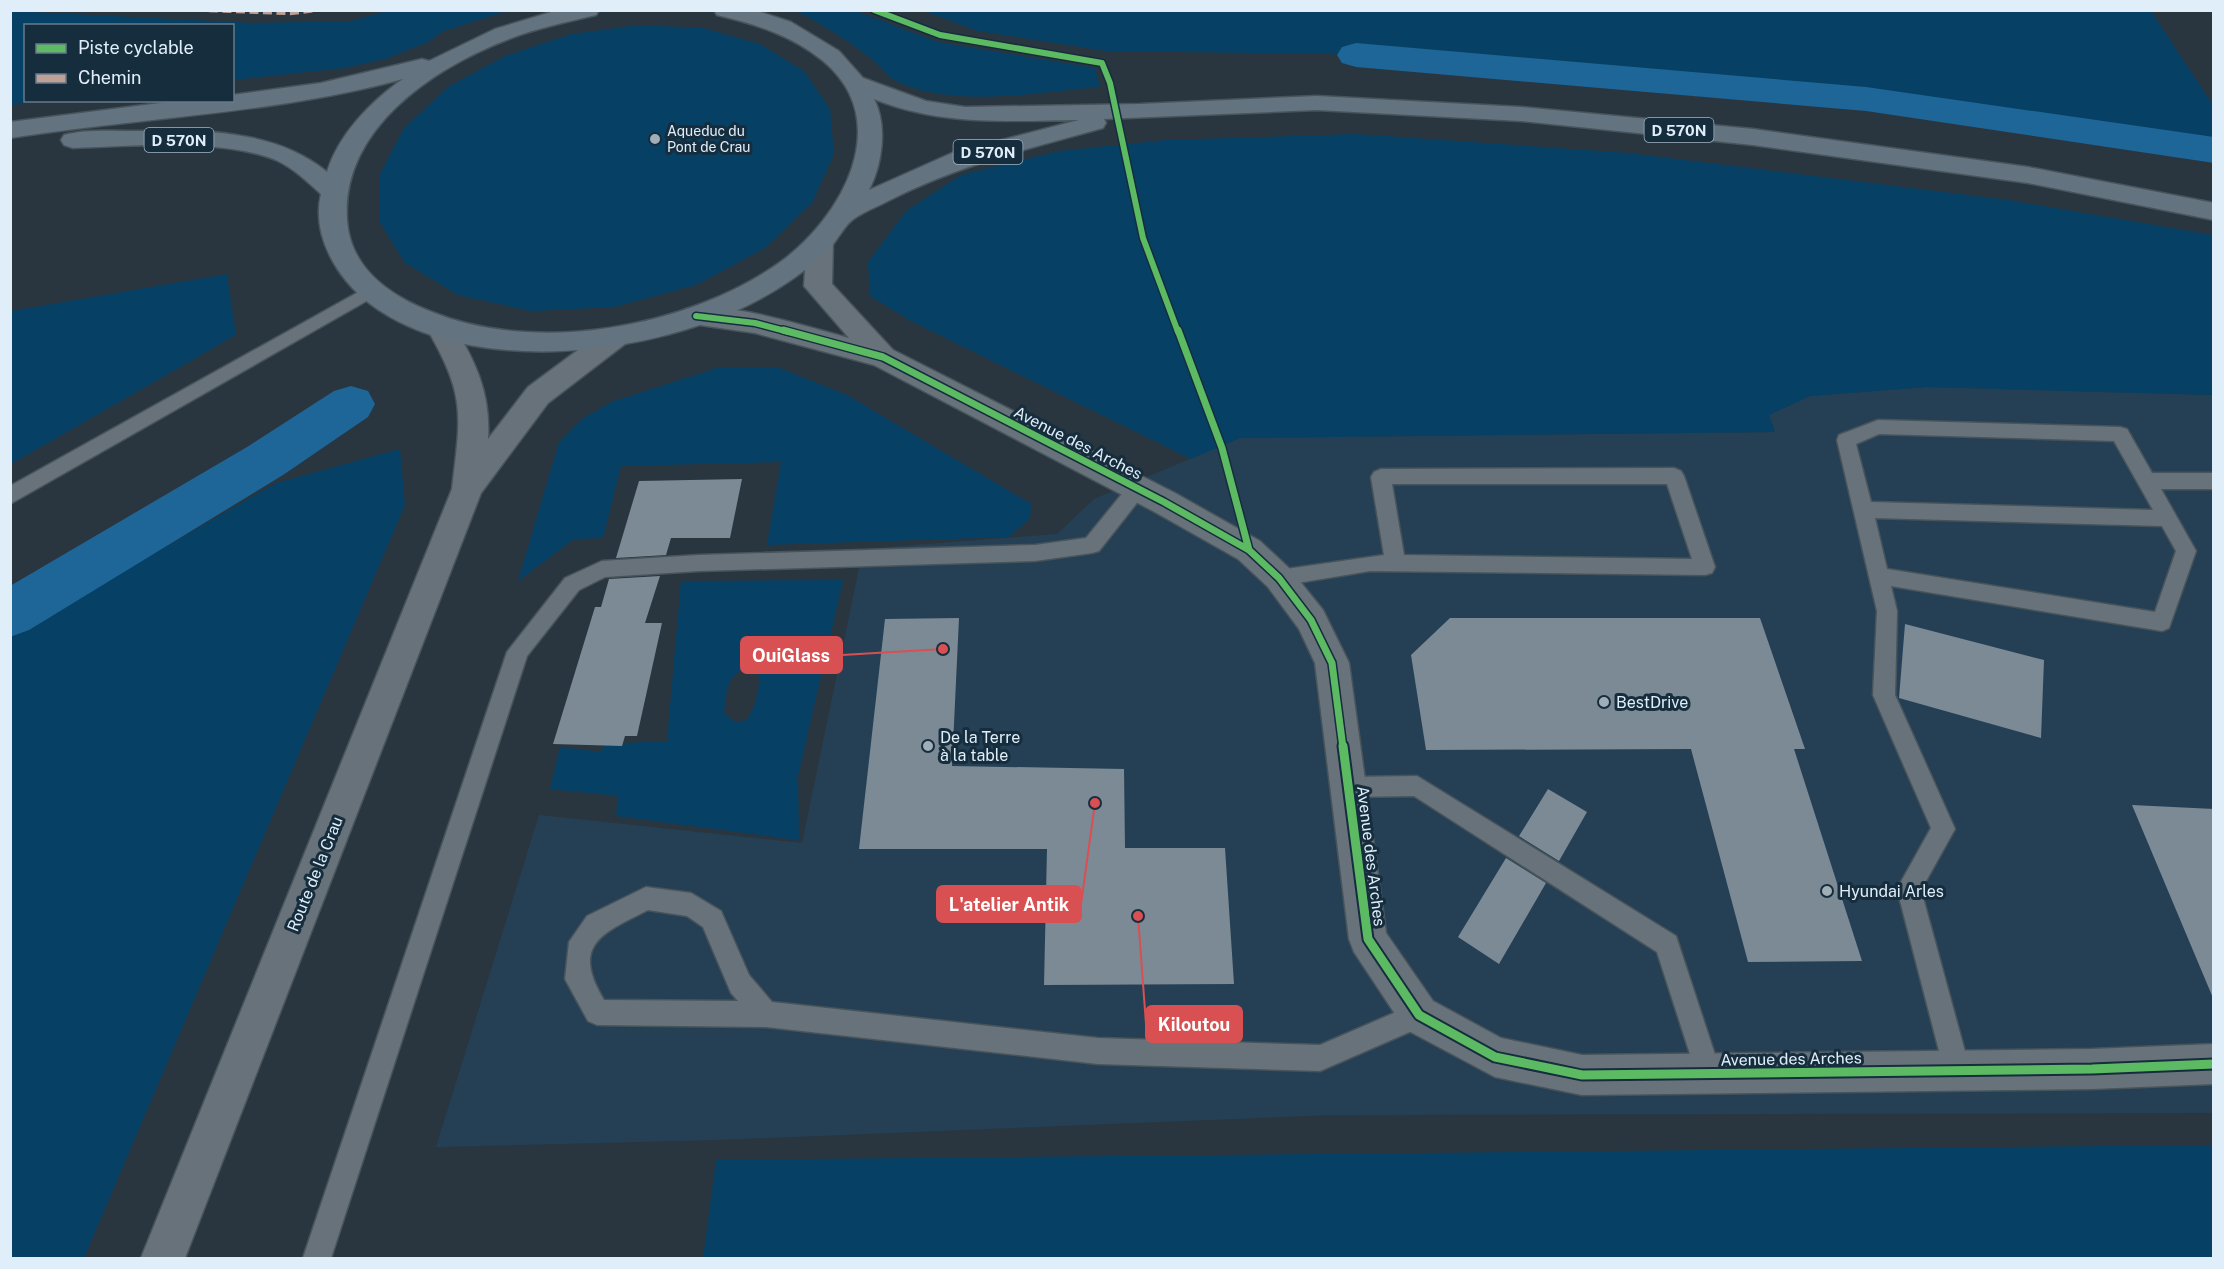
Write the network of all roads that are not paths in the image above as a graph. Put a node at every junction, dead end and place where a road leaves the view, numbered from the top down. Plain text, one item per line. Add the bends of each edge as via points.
1 (588, 10) edge
2 (724, 10) edge
3 (750, 14) edge
4 (450, 58) junction
5 (855, 83) junction
6 (1140, 111) junction
7 (10, 130) edge
8 (10, 143) edge
9 (333, 191) junction
10 (2214, 212) edge
11 (844, 214) junction
12 (820, 242) junction
13 (371, 291) junction
14 (696, 316) junction
15 (440, 327) junction
16 (615, 337) junction
17 (883, 357) junction
18 (2147, 481) junction
19 (2214, 481) edge
20 (467, 489) junction
21 (1137, 489) junction
22 (10, 496) edge
23 (1863, 510) junction
24 (2168, 518) junction
25 (1395, 563) junction
26 (1879, 576) junction
27 (1279, 578) junction
28 (1348, 787) junction
29 (766, 1014) junction
30 (1419, 1015) junction
31 (2214, 1064) edge
32 (1957, 1070) junction
33 (1708, 1073) junction
34 (163, 1258) edge
35 (316, 1258) edge

1 - 4 main road via 502,34
2 - 3 main road
3 - 5 main road via 817,45
4 - 7 main road, D 570N via 378,80 310,93
4 - 9 main road via 407,86 372,118 347,153
5 - 6 main road, D 570N via 897,100 965,114
5 - 11 main road via 867,106 872,131 870,159 861,186
6 - 10 main road, D 570N via 1317,104 1521,114 1753,137 2005,172
6 - 11 main road, D 570N via 961,159
8 - 9 main road, D 570N via 118,138 241,145 283,154 308,168
9 - 13 main road via 332,218 337,244
11 - 12 main road
12 - 14 main road via 744,295
12 - 17 street, Avenue des Arches via 818,286
13 - 15 main road via 402,311
13 - 22 lane
14 - 16 main road
14 - 17 street, Avenue des Arches via 755,323
15 - 16 main road via 522,342
15 - 20 street via 460,361 473,395
16 - 20 street via 538,395
17 - 21 street, Avenue des Arches
18 - 19 lane
18 - 23 lane via 2120,434 1878,427 1846,440
18 - 24 lane
20 - 34 street, Route de la Crau
21 - 27 street, Avenue des Arches via 1249,550
21 - 35 lane via 1092,545 1035,553 602,569 572,584 518,652
23 - 24 lane
23 - 26 lane
24 - 26 lane via 2186,551 2162,622
25 - 25 lane via 1621,566 1705,567 1674,476 1381,477
25 - 27 lane via 1370,563
26 - 32 lane via 1887,611 1884,695 1943,829 1909,889
27 - 28 street, Avenue des Arches via 1311,620 1332,663
28 - 30 street, Avenue des Arches via 1368,939
28 - 33 lane via 1417,786 1666,945
29 - 29 lane via 597,1012 577,979 581,942 596,924 646,898 691,904 712,919 740,984
29 - 30 lane via 1098,1051 1320,1058
30 - 33 street, Avenue des Arches via 1495,1057 1582,1075
31 - 32 street, Avenue des Arches via 2092,1070
32 - 33 street, Avenue des Arches

